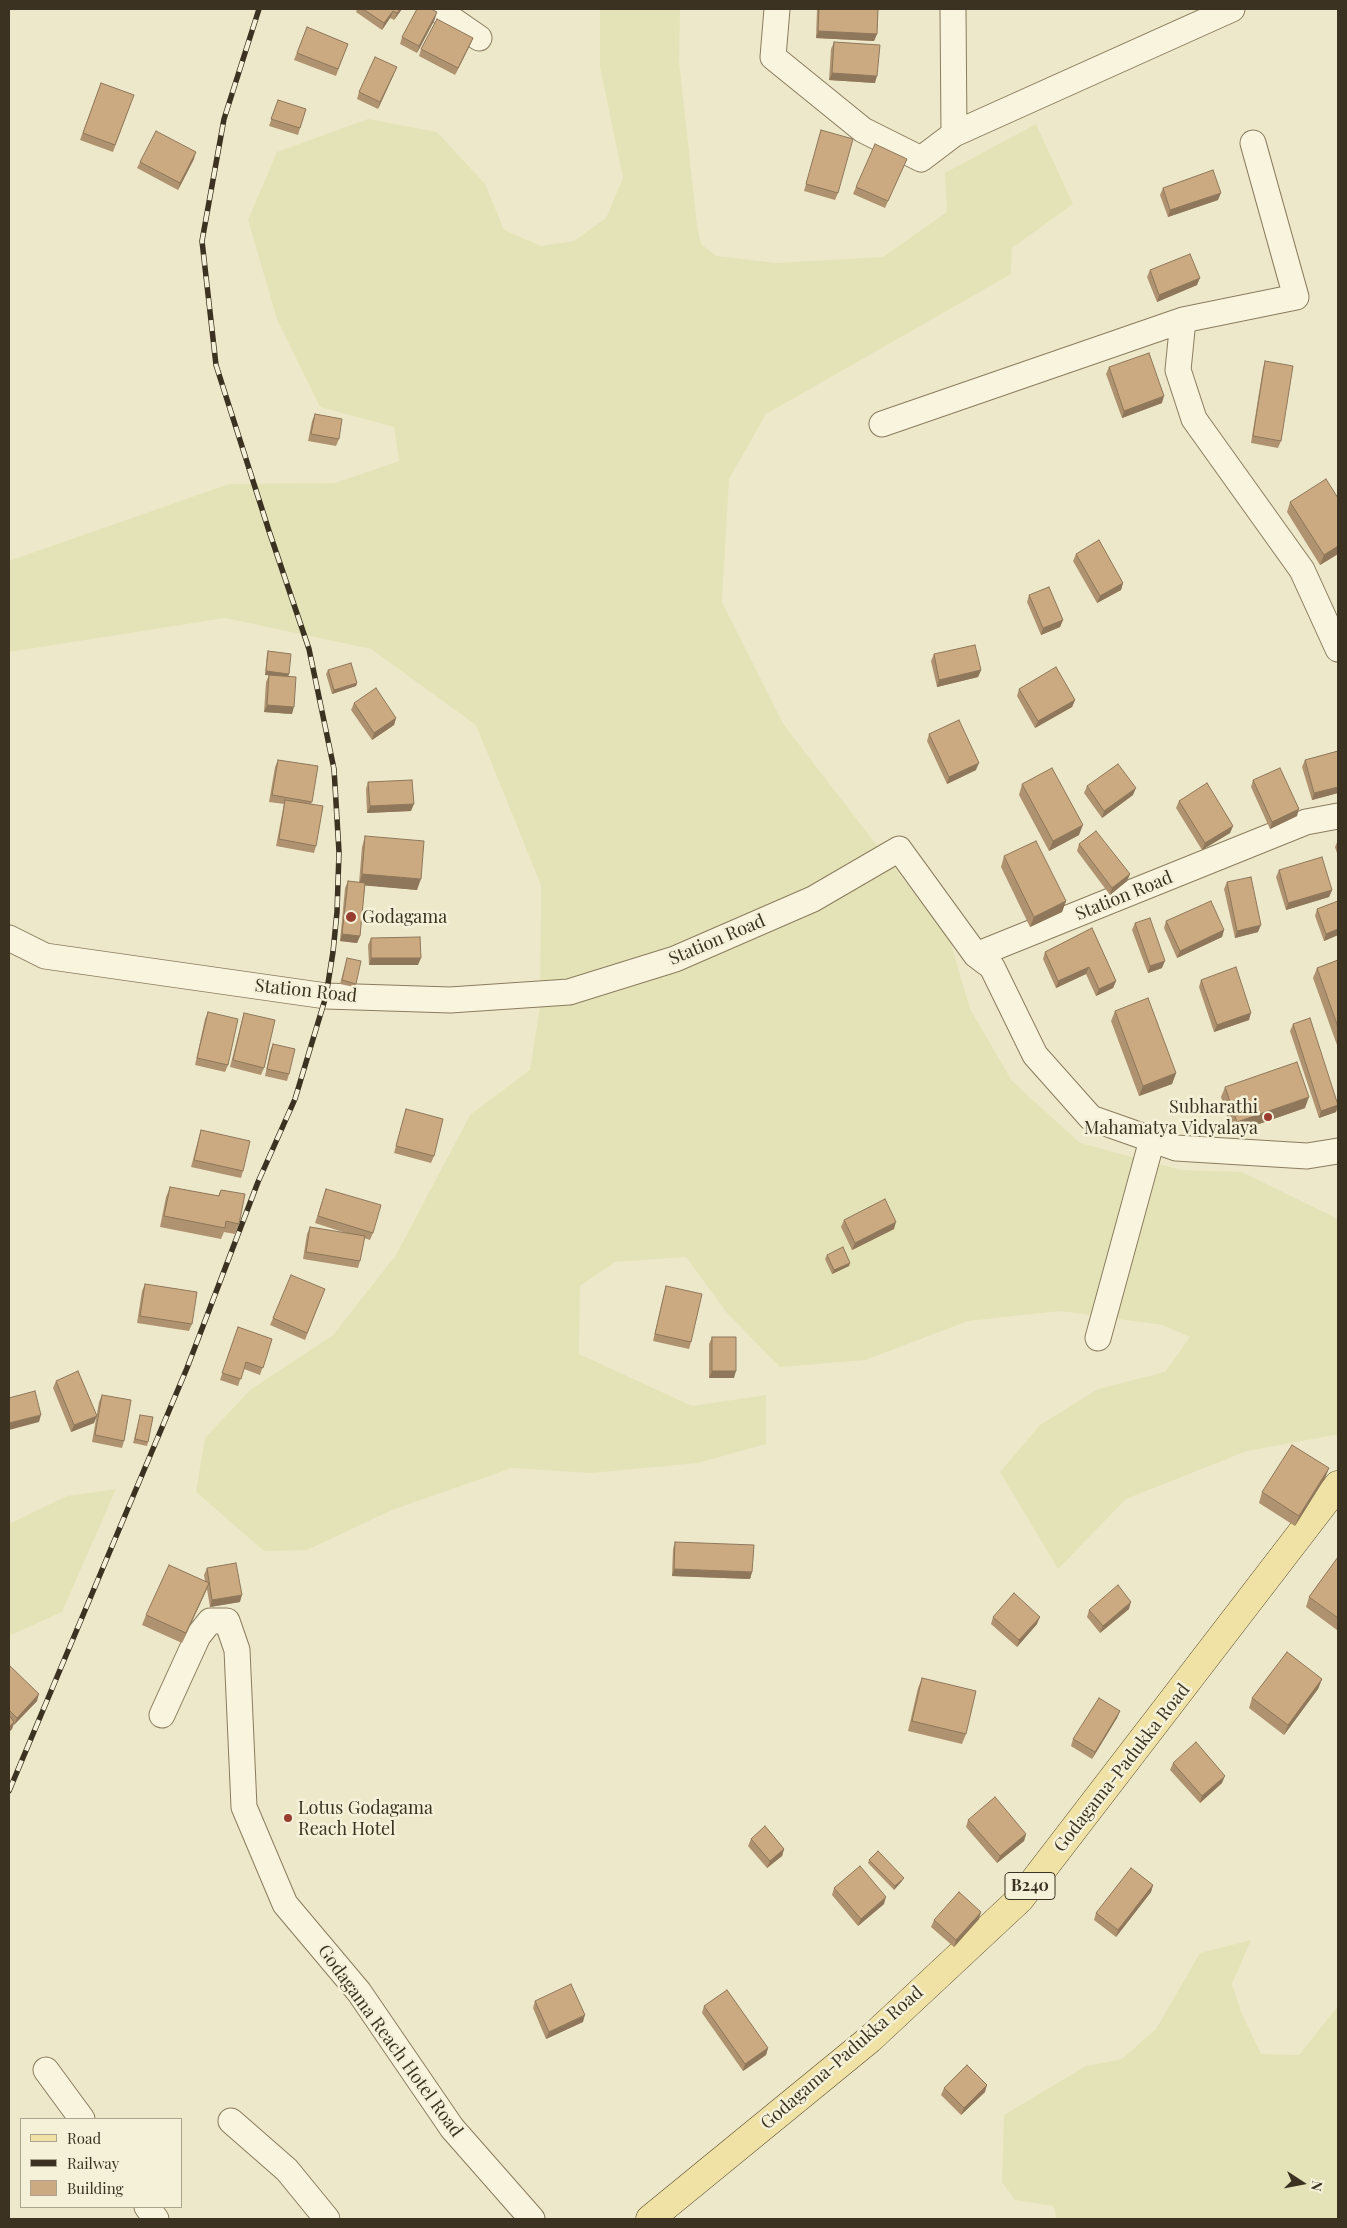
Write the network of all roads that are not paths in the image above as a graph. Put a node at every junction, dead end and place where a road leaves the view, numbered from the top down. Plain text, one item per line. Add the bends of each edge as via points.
1 (438, 9) edge
2 (778, 9) edge
3 (953, 9) edge
4 (1232, 9) edge
5 (479, 38) dead end
6 (954, 134) junction
7 (1253, 144) dead end
8 (1183, 320) junction
9 (882, 424) dead end
10 (1338, 649) edge
11 (1338, 816) edge
12 (9, 938) edge
13 (976, 956) junction
14 (1152, 1140) junction
15 (1338, 1151) edge
16 (1098, 1338) dead end
17 (1338, 1486) edge
18 (162, 1715) dead end
19 (46, 2070) dead end
20 (81, 2118) edge
21 (231, 2120) dead end
22 (148, 2208) edge
23 (156, 2219) edge
24 (327, 2219) edge
25 (532, 2219) edge
26 (650, 2219) edge

1 - 5 street
2 - 6 street via 773,57 863,130 921,159
3 - 6 street
4 - 6 street
7 - 8 street via 1296,297
8 - 9 street
8 - 10 street via 1178,370 1194,419 1302,570
11 - 13 street, Station Road via 1306,822
12 - 13 street, Station Road via 45,956 326,996 450,1000 569,992 676,959 813,899 899,850
13 - 14 street via 992,967 1035,1055 1091,1118
14 - 15 street via 1176,1148 1308,1156
14 - 16 street
17 - 26 main road, Godagama-Padukka Road / B240 via 1020,1899 870,2039
18 - 25 street, Godagama Reach Hotel Road via 198,1636 210,1621 227,1621 237,1650 244,1807 285,1904 359,1992 452,2128
19 - 20 street
21 - 24 street via 287,2170
22 - 23 street

